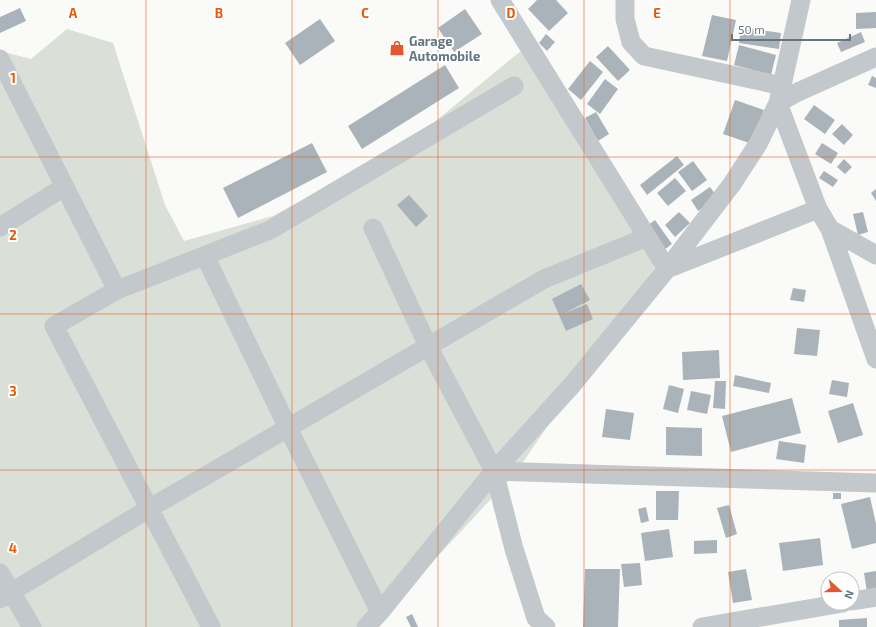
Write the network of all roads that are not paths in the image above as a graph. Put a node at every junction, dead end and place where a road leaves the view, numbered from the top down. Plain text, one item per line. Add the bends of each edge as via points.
1 (500, 0) edge
2 (625, 0) edge
3 (801, 0) edge
4 (876, 57) edge
5 (0, 59) edge
6 (514, 86) dead end
7 (780, 94) junction
8 (64, 187) junction
9 (818, 209) junction
10 (0, 227) edge
11 (372, 228) dead end
12 (830, 229) junction
13 (647, 237) junction
14 (876, 255) edge
15 (206, 256) junction
16 (667, 269) junction
17 (117, 290) junction
18 (428, 346) junction
19 (876, 359) edge
20 (288, 428) junction
21 (494, 471) junction
22 (876, 483) edge
23 (150, 508) junction
24 (0, 573) edge
25 (5, 596) edge
26 (876, 597) edge
27 (860, 600) edge
28 (820, 607) edge
29 (380, 612) junction
30 (32, 627) edge
31 (211, 627) edge
32 (366, 627) edge
33 (546, 627) edge
34 (702, 627) edge

1 - 13 street
2 - 7 street via 625,19 631,42 644,56
3 - 7 street
4 - 7 street via 798,92
5 - 8 street
6 - 15 street via 270,230
7 - 9 street
7 - 16 street via 758,144 732,184
8 - 10 street
8 - 17 street
9 - 12 street
9 - 16 street
11 - 18 street
12 - 14 street
12 - 19 street
13 - 16 street
13 - 18 street via 544,279
15 - 17 street
15 - 20 street
16 - 21 street via 572,385
17 - 23 street via 54,326
18 - 20 street
18 - 21 street
20 - 23 street
20 - 29 street
21 - 22 street
21 - 29 street
21 - 33 street via 514,549 536,618
23 - 25 street
23 - 31 street
24 - 25 street
25 - 30 street
26 - 27 street
28 - 34 street
29 - 32 street

